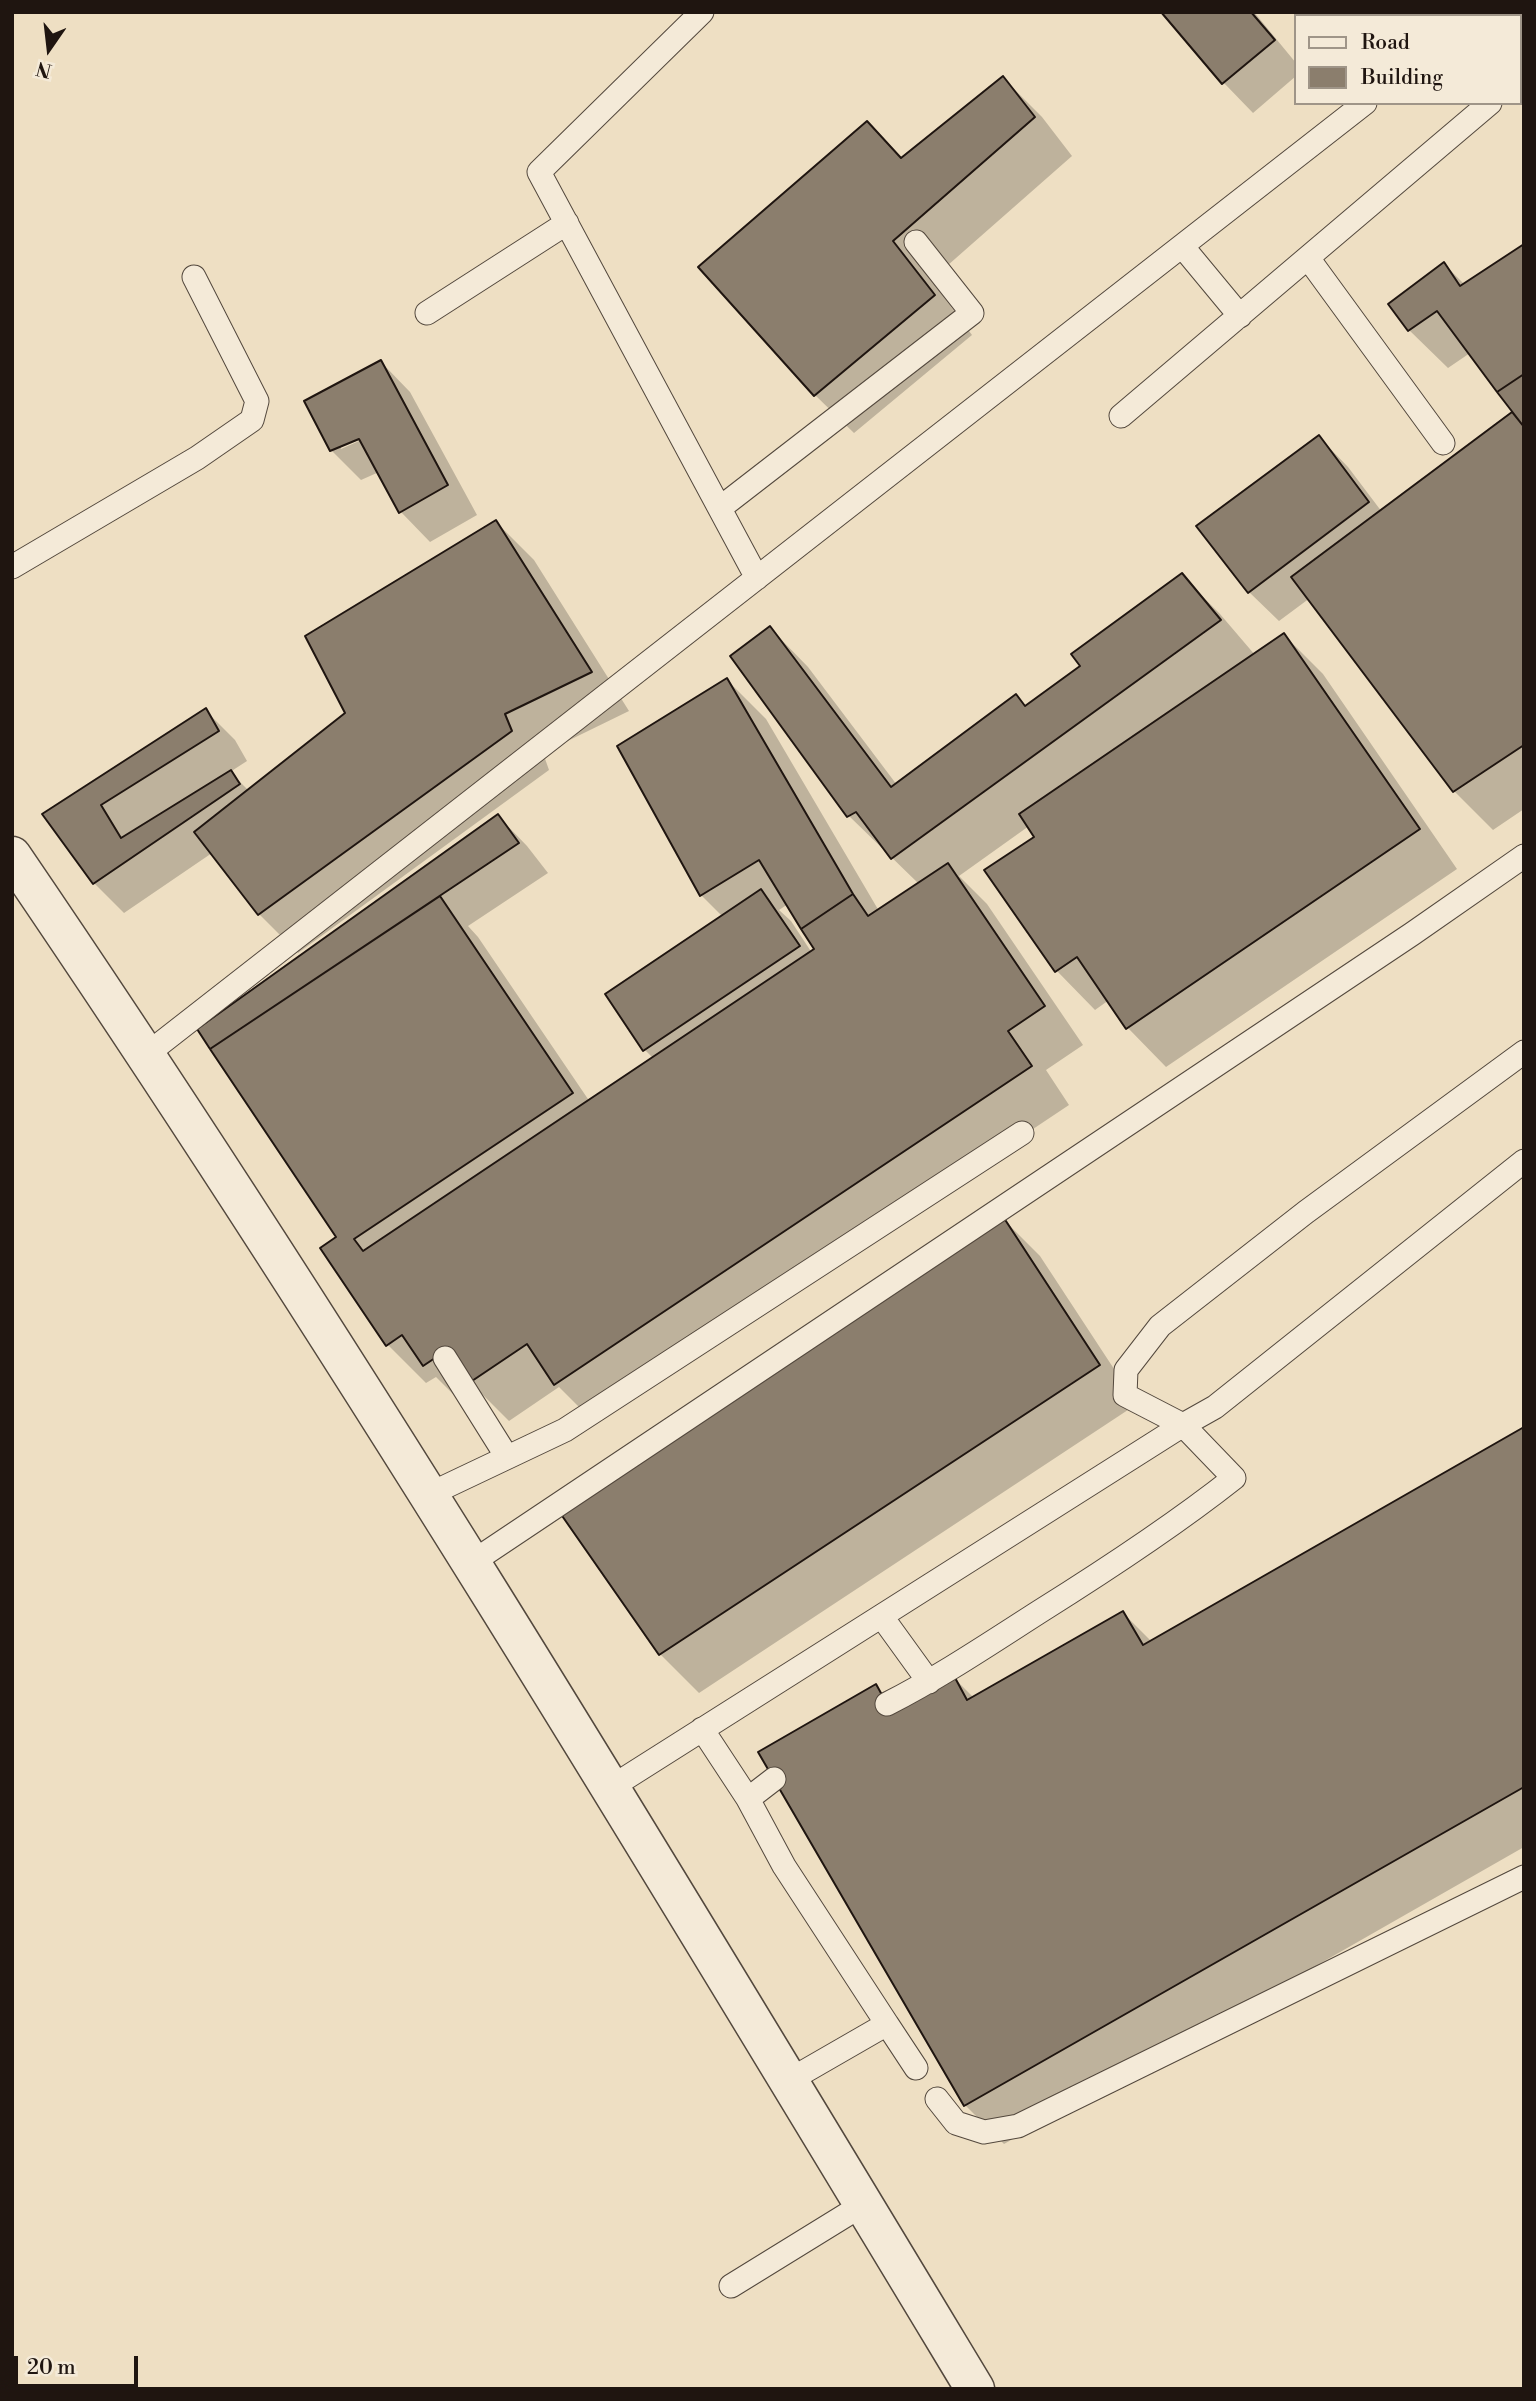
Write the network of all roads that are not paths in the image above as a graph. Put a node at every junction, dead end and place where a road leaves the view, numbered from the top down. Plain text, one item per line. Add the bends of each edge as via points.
1 (702, 12) edge
2 (1362, 105) edge
3 (1488, 105) edge
4 (567, 223) junction
5 (916, 242) dead end
6 (1182, 246) junction
7 (1308, 258) junction
8 (194, 277) dead end
9 (427, 313) dead end
10 (1240, 316) junction
11 (1122, 416) dead end
12 (1443, 443) dead end
13 (720, 508) junction
14 (12, 566) edge
15 (757, 578) junction
16 (12, 856) edge
17 (1524, 856) edge
18 (1524, 1052) edge
19 (147, 1054) junction
20 (1022, 1133) dead end
21 (1524, 1161) edge
22 (446, 1358) dead end
23 (1183, 1425) junction
24 (508, 1457) junction
25 (428, 1495) junction
26 (471, 1563) junction
27 (882, 1616) junction
28 (929, 1682) junction
29 (887, 1704) dead end
30 (702, 1729) junction
31 (774, 1779) dead end
32 (610, 1788) junction
33 (748, 1799) junction
34 (1524, 1877) edge
35 (887, 2024) junction
36 (916, 2068) dead end
37 (788, 2081) junction
38 (937, 2099) dead end
39 (864, 2204) junction
40 (731, 2286) dead end
41 (975, 2389) edge

1 - 4 lane via 539,172
2 - 6 lane
3 - 7 lane
4 - 9 lane
4 - 13 lane
5 - 13 lane via 972,313
6 - 10 lane
6 - 15 lane
7 - 10 lane
7 - 12 lane
8 - 14 lane via 257,401 252,420 197,458
10 - 11 lane
13 - 15 lane
15 - 19 lane
16 - 19 street
17 - 26 lane
18 - 23 lane via 1160,1326 1125,1370 1125,1395
19 - 25 street
20 - 24 lane via 565,1430
21 - 23 lane via 1215,1407
22 - 24 lane
23 - 27 lane
23 - 28 lane via 1234,1478 1182,1520
24 - 25 lane
25 - 26 street
26 - 32 street
27 - 28 lane
27 - 30 lane
28 - 29 lane
30 - 32 lane
30 - 33 lane
31 - 33 lane
32 - 37 street
33 - 35 lane via 784,1866
34 - 38 lane via 1018,2126 984,2132 956,2123
35 - 36 lane
35 - 37 lane
37 - 39 street
39 - 40 lane
39 - 41 street

